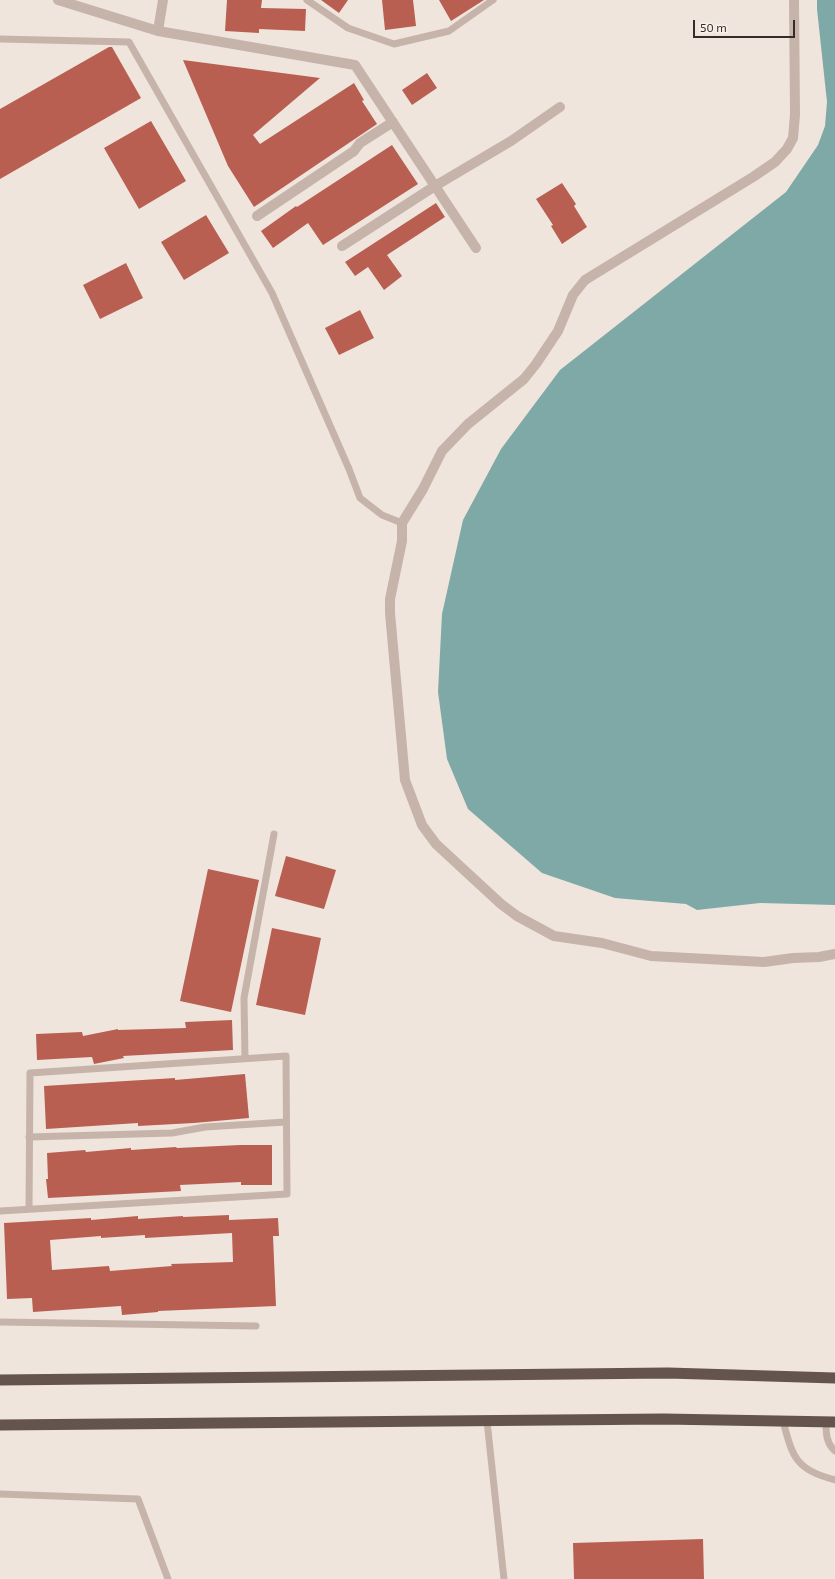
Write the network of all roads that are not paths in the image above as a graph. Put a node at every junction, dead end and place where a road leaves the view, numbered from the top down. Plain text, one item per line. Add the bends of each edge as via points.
1 (58, 0) edge
2 (163, 0) edge
3 (307, 0) edge
4 (794, 0) edge
5 (489, 1) edge
6 (158, 31) junction
7 (0, 39) edge
8 (560, 107) dead end
9 (393, 122) junction
10 (435, 186) junction
11 (258, 216) dead end
12 (342, 246) dead end
13 (476, 248) dead end
14 (402, 523) junction
15 (274, 834) dead end
16 (835, 954) edge
17 (245, 1058) junction
18 (286, 1122) junction
19 (29, 1137) junction
20 (29, 1209) junction
21 (0, 1211) edge
22 (0, 1322) edge
23 (256, 1326) dead end
24 (835, 1378) edge
25 (0, 1380) edge
26 (487, 1421) junction
27 (783, 1421) junction
28 (830, 1422) edge
29 (0, 1425) edge
30 (835, 1451) edge
31 (835, 1480) edge
32 (0, 1494) edge
33 (168, 1579) edge
34 (504, 1579) edge

1 - 6 street
2 - 6 street
3 - 5 lane via 348,28 394,44 449,31
4 - 14 street via 795,115 793,138 788,149 753,178 585,280 573,295 558,331 536,364 524,379 468,424 442,451
6 - 9 street via 356,65
7 - 14 lane via 129,42 272,293 360,498 382,515
8 - 10 street via 511,141
9 - 10 street
9 - 11 street
10 - 12 street
10 - 13 street
14 - 16 street via 402,541 390,599 390,613 406,780 422,825 436,844 501,904 517,916 554,936 602,943 669,958 764,962
15 - 17 lane via 244,998
17 - 18 lane via 286,1056
17 - 19 lane via 30,1073
18 - 19 lane via 205,1127 172,1133
18 - 20 lane via 287,1194
19 - 20 lane
20 - 21 lane
22 - 23 lane
24 - 25 highway via 668,1373
26 - 27 highway
26 - 29 highway
26 - 34 lane
27 - 28 highway
27 - 31 lane via 789,1446 799,1464 818,1475
28 - 30 lane via 826,1437
32 - 33 lane via 138,1499

